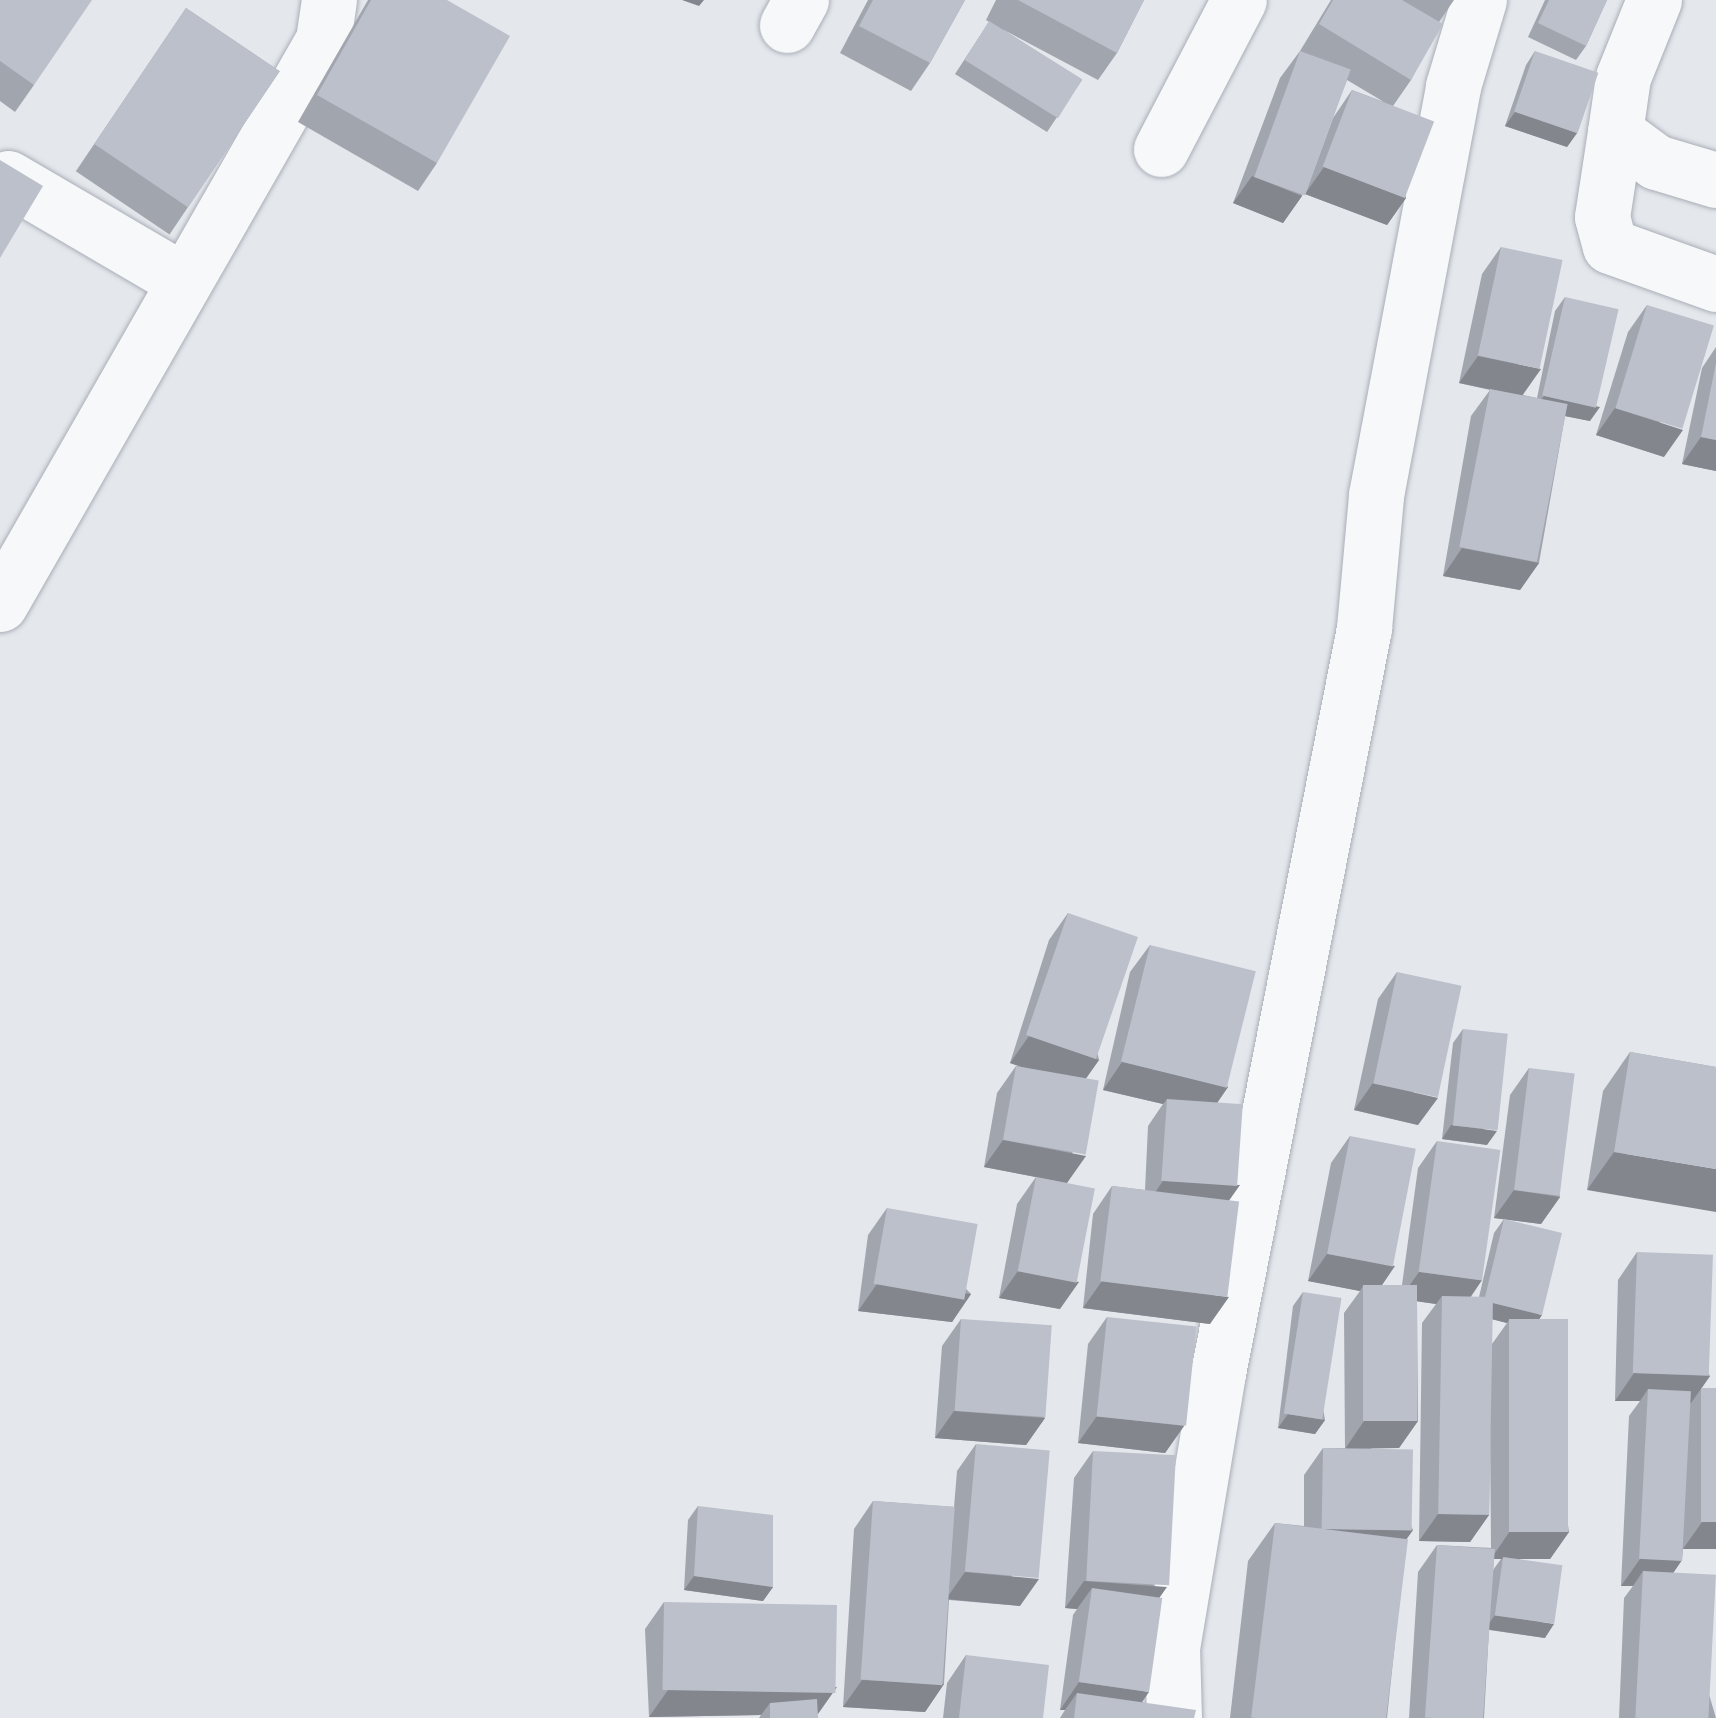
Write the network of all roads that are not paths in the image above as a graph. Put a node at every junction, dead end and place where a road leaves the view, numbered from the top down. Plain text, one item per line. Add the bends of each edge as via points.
1 (329, 0) edge
2 (1238, 0) edge
3 (1479, 0) edge
4 (1654, 0) edge
5 (1615, 132) junction
6 (1161, 149) dead end
7 (8, 178) edge
8 (1716, 180) edge
9 (184, 280) junction
10 (1716, 284) edge
11 (0, 604) edge
12 (1174, 1718) edge

1 - 9 street via 323,40
2 - 6 street
3 - 12 street via 1453,86 1376,495 1364,628 1218,1372 1172,1648
4 - 5 street via 1623,78
5 - 8 street via 1656,162
5 - 10 street via 1602,216 1610,246
7 - 9 street
9 - 11 street

